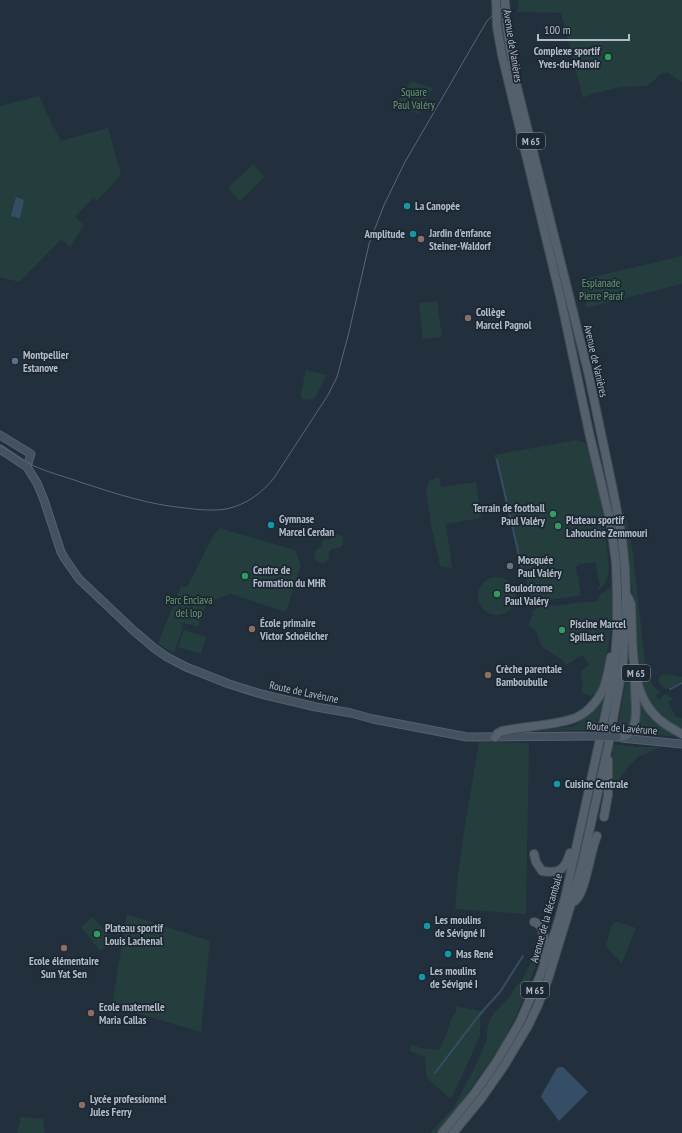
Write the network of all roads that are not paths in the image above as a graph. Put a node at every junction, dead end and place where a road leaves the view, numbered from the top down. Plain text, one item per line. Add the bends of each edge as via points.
1 (496, 0) edge
2 (505, 0) edge
3 (570, 344) junction
4 (600, 429) junction
5 (589, 432) junction
6 (0, 435) edge
7 (11, 442) junction
8 (3, 451) edge
9 (27, 467) junction
10 (614, 495) junction
11 (626, 594) junction
12 (617, 632) junction
13 (636, 673) junction
14 (602, 730) joint
15 (611, 731) joint
16 (682, 734) edge
17 (495, 737) junction
18 (617, 737) junction
19 (682, 744) edge
20 (608, 747) junction
21 (604, 817) dead end
22 (581, 825) junction
23 (597, 836) dead end
24 (534, 854) dead end
25 (572, 904) junction
26 (534, 922) dead end
27 (530, 1000) junction
28 (442, 1133) edge
29 (453, 1133) edge

1 - 3 main road, Avenue de Vanières / M 65 via 502,55
2 - 4 main road, Avenue de Vanières / M 65 via 515,79
3 - 4 main road, M 65 via 593,424
3 - 5 main road, Avenue de Vanières / M 65
4 - 10 main road, Avenue de Vanières / M 65
5 - 10 main road, M 65 via 596,440 610,490
5 - 12 main road, Avenue de Vanières / M 65 via 613,541 616,563
6 - 7 street
7 - 8 street, Route de Lavérune
7 - 9 street via 31,454
8 - 9 street, Route de Lavérune
9 - 17 street, Route de Lavérune via 44,500 61,552 79,579 133,630 167,657 186,667 260,694 467,737
10 - 11 main road, Avenue de Vanières / M 65 via 622,539
11 - 13 main road, M 65 via 631,604
11 - 15 main road, Avenue de Vanières / M 65 via 624,664
12 - 14 main road, Avenue de Vanières / M 65 via 614,674
12 - 17 main road via 603,689 588,710 573,719 502,731
13 - 16 main road, M 65 via 640,693 652,713 661,722
13 - 18 main road, M 65 via 635,724 627,735
14 - 22 main road, Avenue de la Récambale / M 65
15 - 20 main road, Avenue de la Récambale / M 65
17 - 18 street, Route de Lavérune, bridge
18 - 19 street, Route de Lavérune
20 - 21 main road via 608,795
20 - 25 main road, Avenue de la Récambale / M 65
22 - 24 main road via 568,862 560,870 542,871
22 - 27 main road, Avenue de la Récambale / M 65 via 556,929
23 - 25 main road via 593,843 584,884 578,899
25 - 29 main road, Avenue de la Récambale / M 65 via 548,979 528,1026 493,1083
26 - 27 main road via 538,923 542,930 545,944
27 - 28 main road, Avenue de la Récambale / M 65 via 516,1029 486,1078

